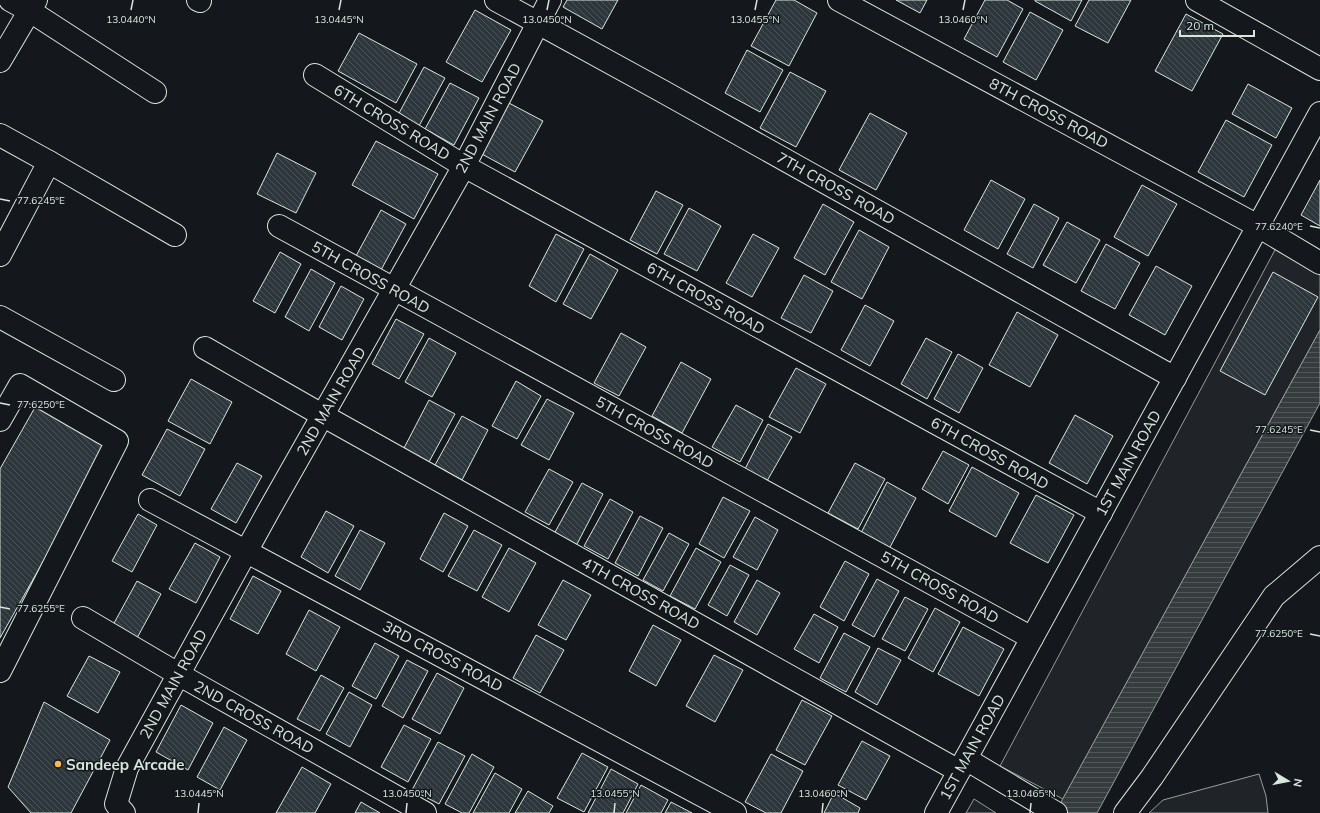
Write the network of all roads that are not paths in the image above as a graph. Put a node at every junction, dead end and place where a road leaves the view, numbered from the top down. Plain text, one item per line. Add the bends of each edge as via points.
1 (10, 0) edge
2 (496, 0) edge
3 (550, 0) edge
4 (839, 0) edge
5 (1197, 0) edge
6 (33, 5) edge
7 (538, 23) junction
8 (0, 61) edge
9 (1320, 68) edge
10 (315, 75) dead end
11 (155, 92) dead end
12 (1320, 113) edge
13 (0, 135) edge
14 (49, 162) junction
15 (464, 166) junction
16 (279, 226) dead end
17 (1258, 226) junction
18 (175, 235) dead end
19 (0, 255) edge
20 (1320, 263) edge
21 (394, 290) junction
22 (0, 316) edge
23 (205, 348) dead end
24 (1175, 378) junction
25 (114, 380) dead end
26 (322, 415) junction
27 (0, 420) edge
28 (150, 500) dead end
29 (1101, 513) junction
30 (246, 551) junction
31 (1320, 557) edge
32 (83, 618) dead end
33 (1032, 638) junction
34 (0, 671) edge
35 (178, 674) junction
36 (962, 765) junction
37 (120, 809) edge
38 (1050, 810) edge
39 (426, 813) edge
40 (735, 813) edge
41 (936, 813) edge
42 (1125, 813) edge

1 - 6 street
2 - 7 street, 7TH CROSS ROAD
3 - 7 street, 2ND MAIN ROAD
4 - 17 street, 8TH CROSS ROAD
5 - 9 street
6 - 8 street
6 - 11 street
7 - 15 street, 2ND MAIN ROAD
7 - 24 street, 7TH CROSS ROAD
10 - 15 street, 6TH CROSS ROAD
12 - 17 street, 1ST MAIN ROAD
13 - 14 street
14 - 18 street
14 - 19 street
15 - 21 street, 2ND MAIN ROAD
15 - 29 street, 6TH CROSS ROAD
16 - 21 street, 5TH CROSS ROAD
17 - 20 street, 8TH CROSS ROAD
17 - 24 street, 1ST MAIN ROAD
21 - 26 street, 2ND MAIN ROAD
21 - 33 street, 5TH CROSS ROAD
22 - 25 street
23 - 26 street, 4TH CROSS ROAD
24 - 29 street, 1ST MAIN ROAD
26 - 30 street, 2ND MAIN ROAD
26 - 36 street, 4TH CROSS ROAD
27 - 34 street via 20,385 117,441
28 - 30 street, 3RD CROSS ROAD
29 - 33 street, 1ST MAIN ROAD
30 - 35 street, 2ND MAIN ROAD
30 - 40 street, 3RD CROSS ROAD
31 - 42 street via 1274,596
32 - 35 street, 2ND CROSS ROAD
33 - 36 street, 1ST MAIN ROAD
35 - 37 street, 2ND MAIN ROAD via 127,768
35 - 39 street, 2ND CROSS ROAD
36 - 38 street, 4TH CROSS ROAD
36 - 41 street, 1ST MAIN ROAD

